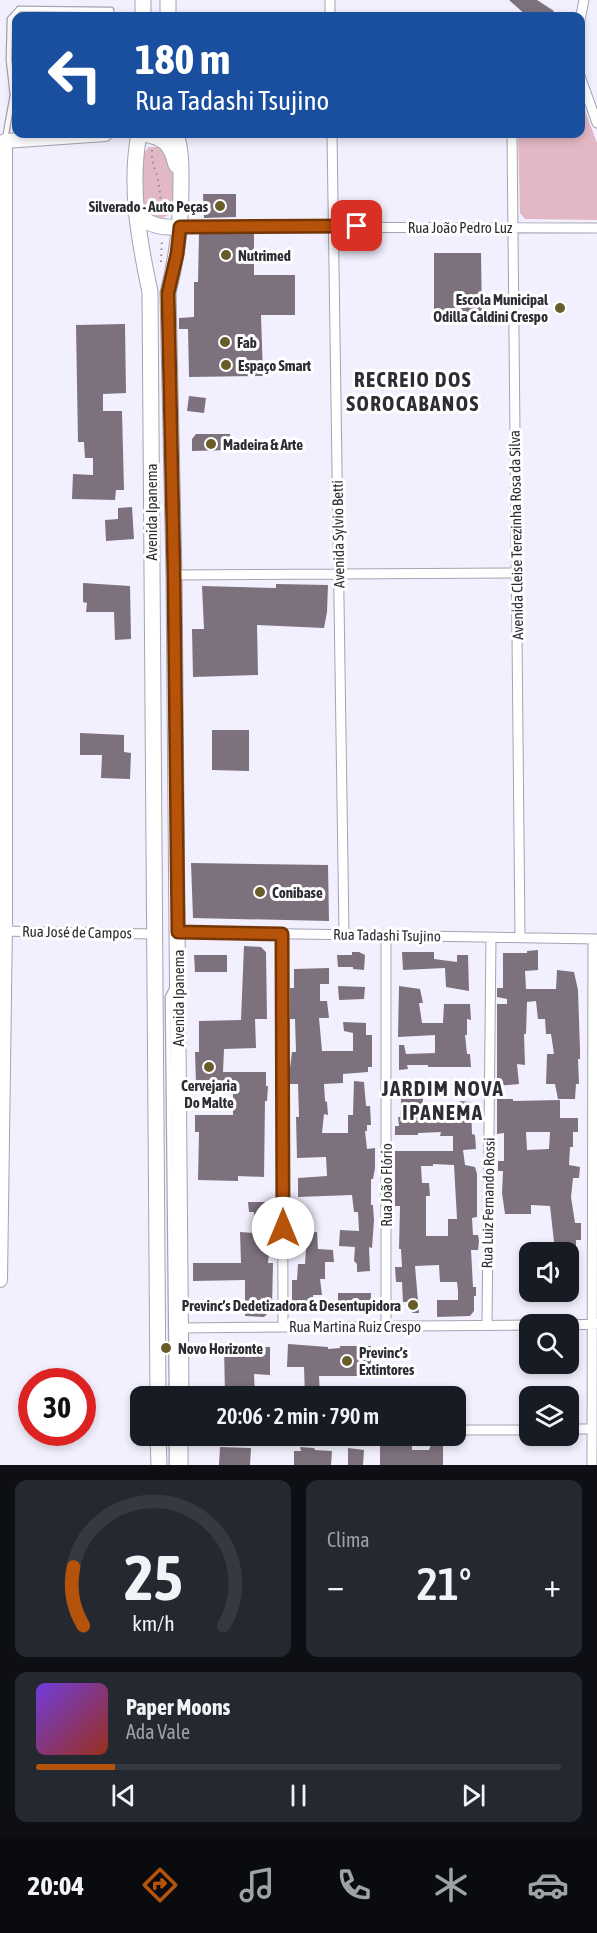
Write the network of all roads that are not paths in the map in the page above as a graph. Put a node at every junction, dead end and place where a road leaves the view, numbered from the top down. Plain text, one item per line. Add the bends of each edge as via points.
1 (16, 12) edge
2 (111, 12) edge
3 (12, 17) edge
4 (9, 60) joint
5 (12, 86) edge
6 (585, 90) edge
7 (12, 99) edge
8 (597, 123) edge
9 (36, 138) edge
10 (144, 138) edge
11 (156, 138) edge
12 (177, 138) edge
13 (332, 138) edge
14 (512, 138) edge
15 (2, 140) edge
16 (181, 201) junction
17 (135, 211) junction
18 (333, 226) junction
19 (172, 227) junction
20 (513, 227) junction
21 (597, 228) edge
22 (516, 573) junction
23 (338, 574) junction
24 (174, 575) junction
25 (2, 931) edge
26 (178, 932) junction
27 (154, 934) junction
28 (282, 934) junction
29 (344, 934) junction
30 (386, 936) junction
31 (520, 937) junction
32 (491, 938) junction
33 (595, 939) edge
34 (178, 979) junction
35 (155, 984) junction
36 (0, 1280) edge
37 (487, 1325) junction
38 (519, 1325) edge
39 (579, 1325) edge
40 (595, 1325) edge
41 (283, 1326) junction
42 (386, 1326) junction
43 (180, 1328) junction
44 (158, 1386) edge
45 (163, 1386) edge
46 (172, 1386) edge
47 (181, 1386) edge
48 (579, 1429) edge
49 (591, 1429) junction
50 (466, 1430) edge
51 (519, 1430) edge
52 (159, 1446) edge
53 (162, 1446) edge
54 (172, 1446) edge
55 (180, 1446) edge
56 (161, 1465) edge
57 (172, 1465) edge
58 (180, 1465) edge
59 (592, 1465) edge

1 - 2 lane via 19,9
3 - 4 lane
4 - 5 lane
6 - 8 street
7 - 15 lane
9 - 15 street
10 - 17 main road, Avenida Ipanema via 134,159
11 - 16 main road via 166,142 171,150
12 - 16 main road, Avenida Ipanema
13 - 18 street, Avenida Sylvio Betti
14 - 20 street, Avenida Cleise Terezinha Rosa da Silva
15 - 25 street
16 - 19 main road, Avenida Ipanema
17 - 19 main road via 143,220
17 - 27 main road, Avenida Ipanema via 150,292
18 - 19 street, Rua João Pedro Luz
18 - 20 street, Rua João Pedro Luz
18 - 23 street, Avenida Sylvio Betti
19 - 24 main road, Avenida Ipanema via 177,254 168,293
20 - 21 street, Rua João Pedro Luz
20 - 22 street, Avenida Cleise Terezinha Rosa da Silva
22 - 23 street
22 - 31 street, Avenida Cleise Terezinha Rosa da Silva
23 - 24 street
23 - 29 street, Avenida Sylvio Betti
24 - 26 main road, Avenida Ipanema
25 - 27 street, Rua José de Campos
25 - 36 street
26 - 28 street, Rua Tadashi Tsujino
26 - 34 main road, Avenida Ipanema
27 - 35 main road, Avenida Ipanema
28 - 29 street, Rua Tadashi Tsujino
28 - 41 street
29 - 30 street, Rua Tadashi Tsujino
30 - 32 street, Rua Tadashi Tsujino
30 - 42 street, Rua João Flório
31 - 32 street, Rua Tadashi Tsujino
31 - 33 street, Rua Tadashi Tsujino
32 - 37 street, Rua Luiz Fernando Rossi
33 - 40 street
34 - 43 main road, Avenida Ipanema
34 - 46 lane via 168,997
35 - 44 main road, Avenida Ipanema
35 - 45 lane via 159,998
37 - 38 street, Rua Martina Ruiz Crespo
37 - 42 street, Rua Martina Ruiz Crespo
39 - 40 street
40 - 49 street
41 - 42 street, Rua Martina Ruiz Crespo
41 - 43 street, Rua Martina Ruiz Crespo
43 - 47 main road, Avenida Ipanema
48 - 49 street
49 - 59 street
50 - 51 street
52 - 56 main road
53 - 56 lane
54 - 57 lane
55 - 58 main road

